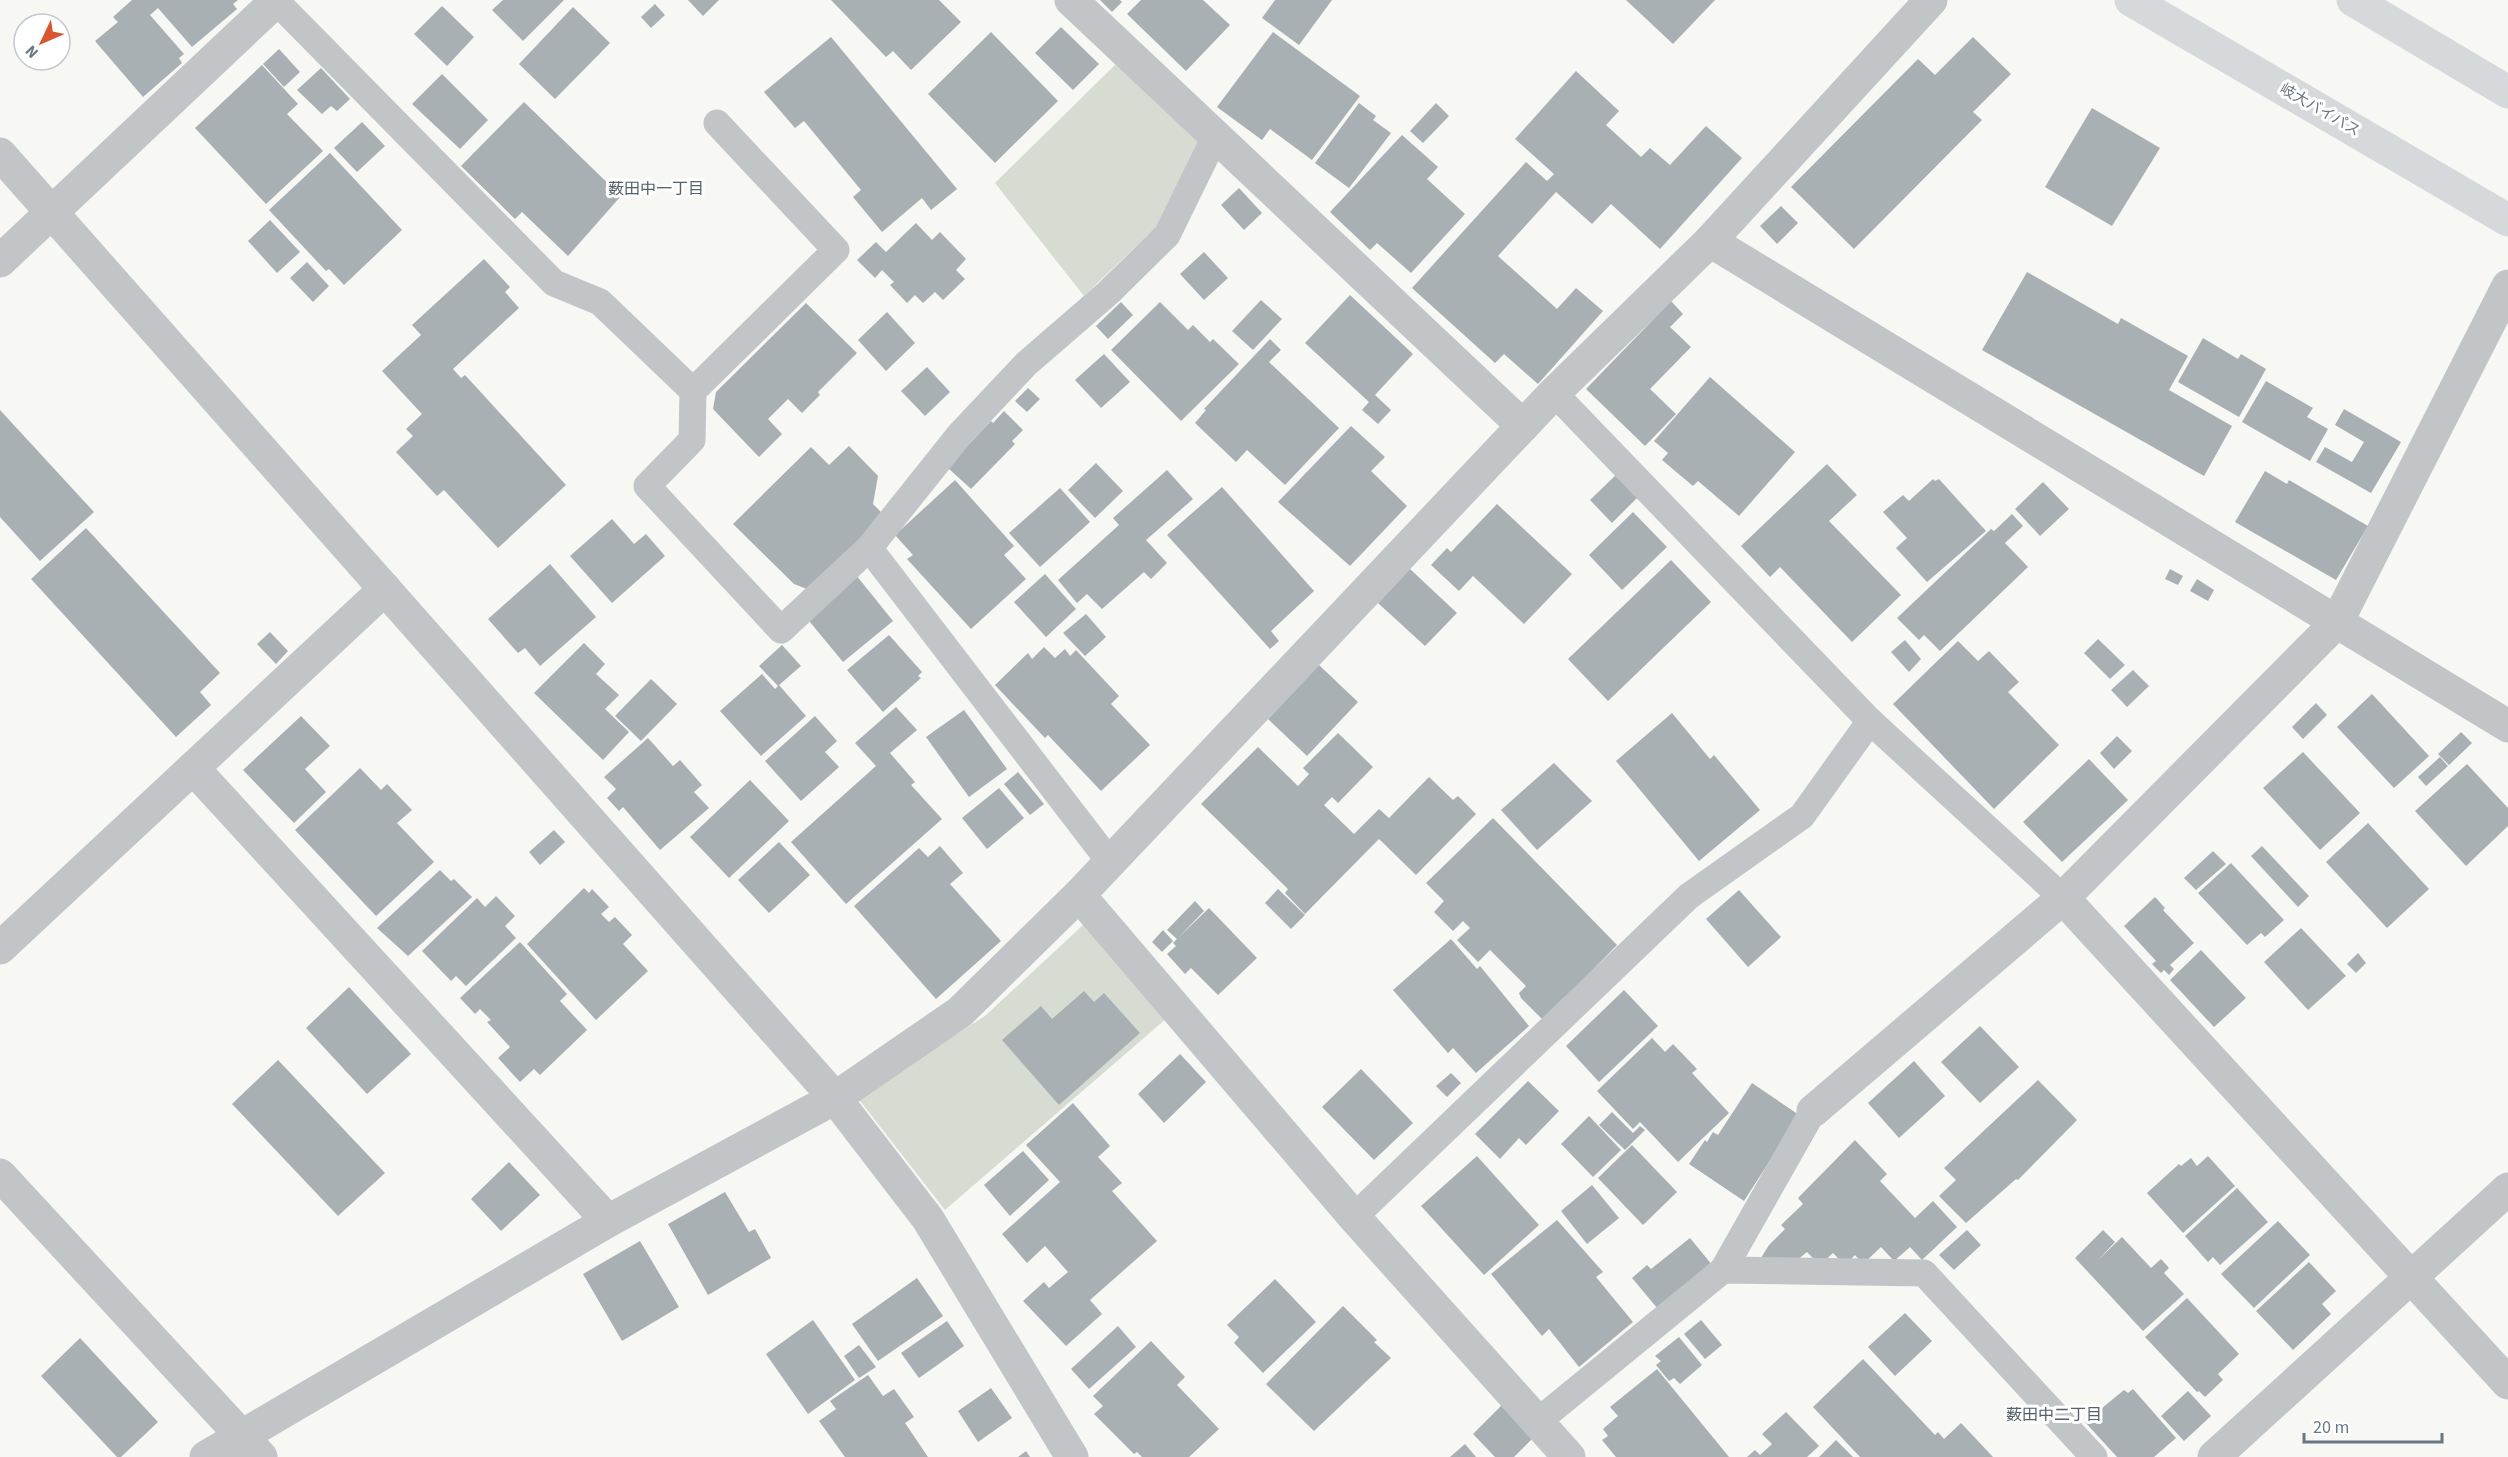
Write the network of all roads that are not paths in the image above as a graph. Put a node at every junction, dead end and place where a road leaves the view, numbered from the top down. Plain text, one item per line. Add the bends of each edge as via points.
1 (1071, 0) edge
2 (1931, 0) edge
3 (2131, 0) edge
4 (2353, 0) edge
5 (277, 1) edge
6 (2508, 92) edge
7 (717, 123) dead end
8 (1216, 135) junction
9 (0, 154) edge
10 (53, 212) junction
11 (2508, 220) edge
12 (1710, 241) junction
13 (0, 261) edge
14 (2508, 286) edge
15 (693, 392) junction
16 (1554, 393) junction
17 (1523, 426) junction
18 (869, 548) junction
19 (385, 589) junction
20 (2337, 622) junction
21 (1870, 721) junction
22 (2508, 726) edge
23 (193, 768) junction
24 (1110, 862) junction
25 (1080, 895) junction
26 (2062, 898) junction
27 (0, 948) edge
28 (835, 1098) junction
29 (1813, 1112) joint
30 (0, 1175) edge
31 (2508, 1189) edge
32 (1354, 1217) junction
33 (608, 1221) junction
34 (1723, 1270) junction
35 (2412, 1279) junction
36 (2508, 1383) edge
37 (1537, 1422) junction
38 (252, 1447) edge
39 (206, 1457) edge
40 (1072, 1457) edge
41 (1569, 1457) edge
42 (2094, 1457) edge
43 (2214, 1457) edge

1 - 8 street
2 - 12 street
3 - 11 highway, 岐大バイパス
4 - 6 highway
5 - 10 street
5 - 15 lane via 554,283 600,302
7 - 15 lane via 836,250
8 - 17 street
8 - 18 lane via 1167,235 1026,364 960,434
9 - 10 street
10 - 13 street
10 - 19 street
12 - 16 street
12 - 20 street
14 - 20 street
15 - 18 lane via 692,440 647,486 781,630
16 - 17 street
16 - 21 lane
17 - 24 street
18 - 24 lane
19 - 23 street
19 - 28 street
20 - 22 street
20 - 26 street
21 - 26 lane
21 - 32 lane via 1802,816 1689,896
23 - 27 street
23 - 33 street
24 - 25 street
25 - 28 street via 960,1012
25 - 32 street
26 - 29 street
26 - 35 street
28 - 33 street
28 - 40 street via 928,1220
29 - 34 lane
30 - 38 street
31 - 35 street
32 - 37 street
33 - 38 street
34 - 37 lane
34 - 42 lane via 1924,1273
35 - 36 street
35 - 43 street
37 - 41 street
38 - 39 street

